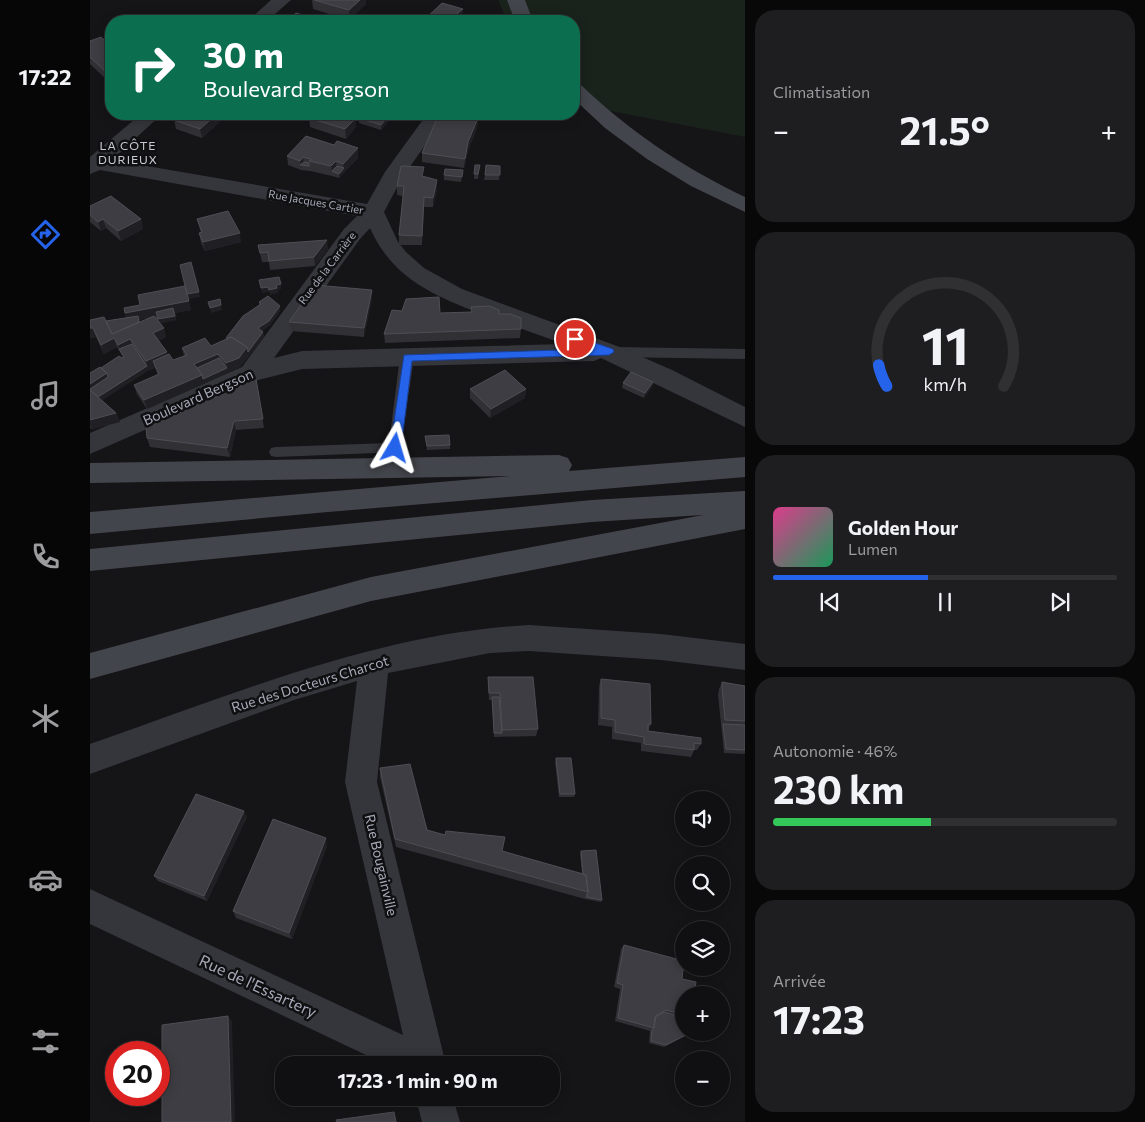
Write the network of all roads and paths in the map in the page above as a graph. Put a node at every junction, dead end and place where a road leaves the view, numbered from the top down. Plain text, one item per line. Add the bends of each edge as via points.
1 (282, 0) edge
2 (516, 0) edge
3 (265, 15) edge
4 (522, 15) edge
5 (580, 95) edge
6 (145, 120) edge
7 (433, 120) edge
8 (93, 165) edge
9 (745, 205) edge
10 (372, 212) junction
11 (609, 352) junction
12 (745, 354) edge
13 (407, 357) junction
14 (250, 373) junction
15 (745, 418) edge
16 (92, 441) edge
17 (276, 452) dead end
18 (745, 462) edge
19 (745, 468) edge
20 (90, 473) edge
21 (745, 502) edge
22 (745, 518) edge
23 (90, 523) edge
24 (90, 560) edge
25 (745, 657) edge
26 (374, 662) junction
27 (90, 666) edge
28 (90, 759) edge
29 (90, 906) edge
30 (408, 1056) edge
31 (425, 1056) edge
32 (437, 1106) edge
33 (441, 1122) edge

1 - 3 street
2 - 4 main road
5 - 9 main road via 646,148 706,186
6 - 8 street
7 - 10 street, Rue de la Carrière via 392,177
8 - 10 street, Rue Jacques Cartier
10 - 11 street, Rue Jacques Cartier via 388,245 416,273 454,295
10 - 14 street, Rue de la Carrière via 352,234
11 - 12 lane
11 - 13 street, Boulevard Bergson
11 - 15 street, Rue Jacques Cartier
13 - 14 street, Boulevard Bergson via 302,360
13 - 17 lane via 395,448
14 - 16 street, Boulevard Bergson
18 - 20 main road
19 - 23 main road
21 - 24 main road via 592,511
22 - 27 main road via 371,589
25 - 26 street, Rue des Docteurs Charcot via 661,646 529,638 490,640
26 - 28 street, Rue des Docteurs Charcot via 294,686
26 - 31 street, Rue Bougainville via 361,782
29 - 30 street, Rue de l'Essartery
32 - 33 street

